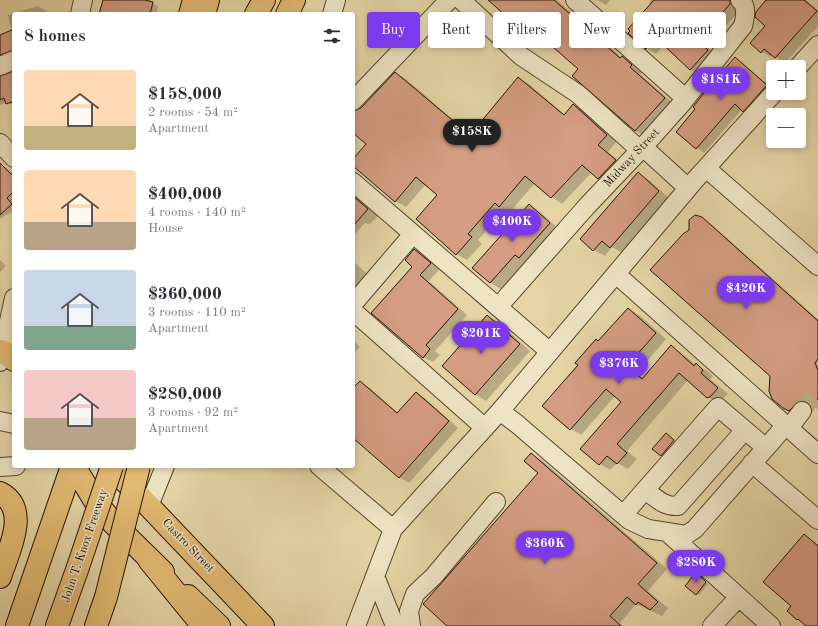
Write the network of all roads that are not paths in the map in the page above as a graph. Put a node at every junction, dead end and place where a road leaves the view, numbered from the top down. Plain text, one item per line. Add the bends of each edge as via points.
1 (83, 0) edge
2 (194, 0) edge
3 (208, 0) edge
4 (256, 0) edge
5 (264, 0) edge
6 (294, 0) edge
7 (336, 0) edge
8 (449, 0) edge
9 (461, 0) edge
10 (575, 0) edge
11 (740, 0) edge
12 (80, 12) edge
13 (191, 12) edge
14 (205, 12) edge
15 (251, 12) edge
16 (257, 12) edge
17 (288, 12) edge
18 (333, 12) edge
19 (818, 45) edge
20 (804, 60) edge
21 (12, 61) edge
22 (0, 66) edge
23 (685, 98) junction
24 (355, 99) edge
25 (768, 100) edge
26 (0, 143) edge
27 (642, 149) junction
28 (12, 156) edge
29 (706, 168) junction
30 (355, 184) edge
31 (688, 188) junction
32 (414, 234) junction
33 (818, 266) edge
34 (616, 274) junction
35 (355, 302) edge
36 (498, 307) junction
37 (12, 312) edge
38 (355, 313) edge
39 (550, 352) junction
40 (6, 353) edge
41 (802, 411) tunnel mouth
42 (500, 412) junction
43 (0, 421) edge
44 (12, 424) edge
45 (788, 426) junction
46 (485, 428) junction
47 (746, 430) junction
48 (766, 448) junction
49 (818, 452) edge
50 (752, 464) junction
51 (12, 466) edge
52 (0, 468) edge
53 (72, 468) edge
54 (74, 468) edge
55 (112, 468) edge
56 (115, 468) edge
57 (138, 468) edge
58 (164, 468) edge
59 (320, 468) edge
60 (645, 490) junction
61 (0, 492) edge
62 (496, 502) dead end
63 (149, 506) junction
64 (623, 515) junction
65 (818, 520) edge
66 (393, 529) junction
67 (668, 532) junction
68 (149, 560) junction
69 (375, 576) junction
70 (0, 577) edge
71 (106, 597) junction
72 (740, 597) junction
73 (360, 625) edge
74 (17, 626) edge
75 (57, 626) edge
76 (96, 626) edge
77 (102, 626) edge
78 (203, 626) edge
79 (219, 626) edge
80 (263, 626) edge
81 (395, 626) edge
82 (411, 626) edge
83 (712, 626) edge
84 (771, 626) edge

1 - 12 street
2 - 13 main road
3 - 14 main road
4 - 15 main road
5 - 16 main road
6 - 17 main road
7 - 18 street
8 - 24 street
9 - 27 street via 521,56 578,94
10 - 23 street
11 - 23 street, Midway Street via 746,14 743,26
19 - 20 street
21 - 22 street
23 - 27 street, Midway Street
25 - 29 street
26 - 28 street
27 - 31 street
27 - 36 street, Midway Street via 587,206
29 - 31 street
29 - 33 street
30 - 32 street
31 - 34 street
32 - 35 street
32 - 36 street
34 - 39 street
34 - 45 street
36 - 39 street
37 - 40 street
38 - 46 street
39 - 42 street
41 - 45 street
42 - 46 street
42 - 64 street
43 - 44 street
45 - 48 street
45 - 49 street
46 - 66 street
47 - 48 street
47 - 60 street via 678,506 668,506
47 - 60 street via 718,407
48 - 50 street
50 - 65 street
50 - 67 street via 696,529 686,535
51 - 52 street
53 - 74 main road
54 - 68 main road via 95,501
55 - 75 main road, John T. Knox Freeway, bridge
56 - 63 main road, Castro Street
57 - 71 main road, bridge
58 - 63 street
59 - 66 street
60 - 64 street
61 - 70 main road via 13,506 16,524
62 - 82 street via 434,576 415,594 408,611
63 - 80 main road, Castro Street
64 - 67 street via 648,529
66 - 69 street
67 - 72 street
68 - 78 main road
68 - 79 main road
69 - 73 street
69 - 81 street
71 - 76 main road
71 - 77 main road
72 - 83 street
72 - 84 street

